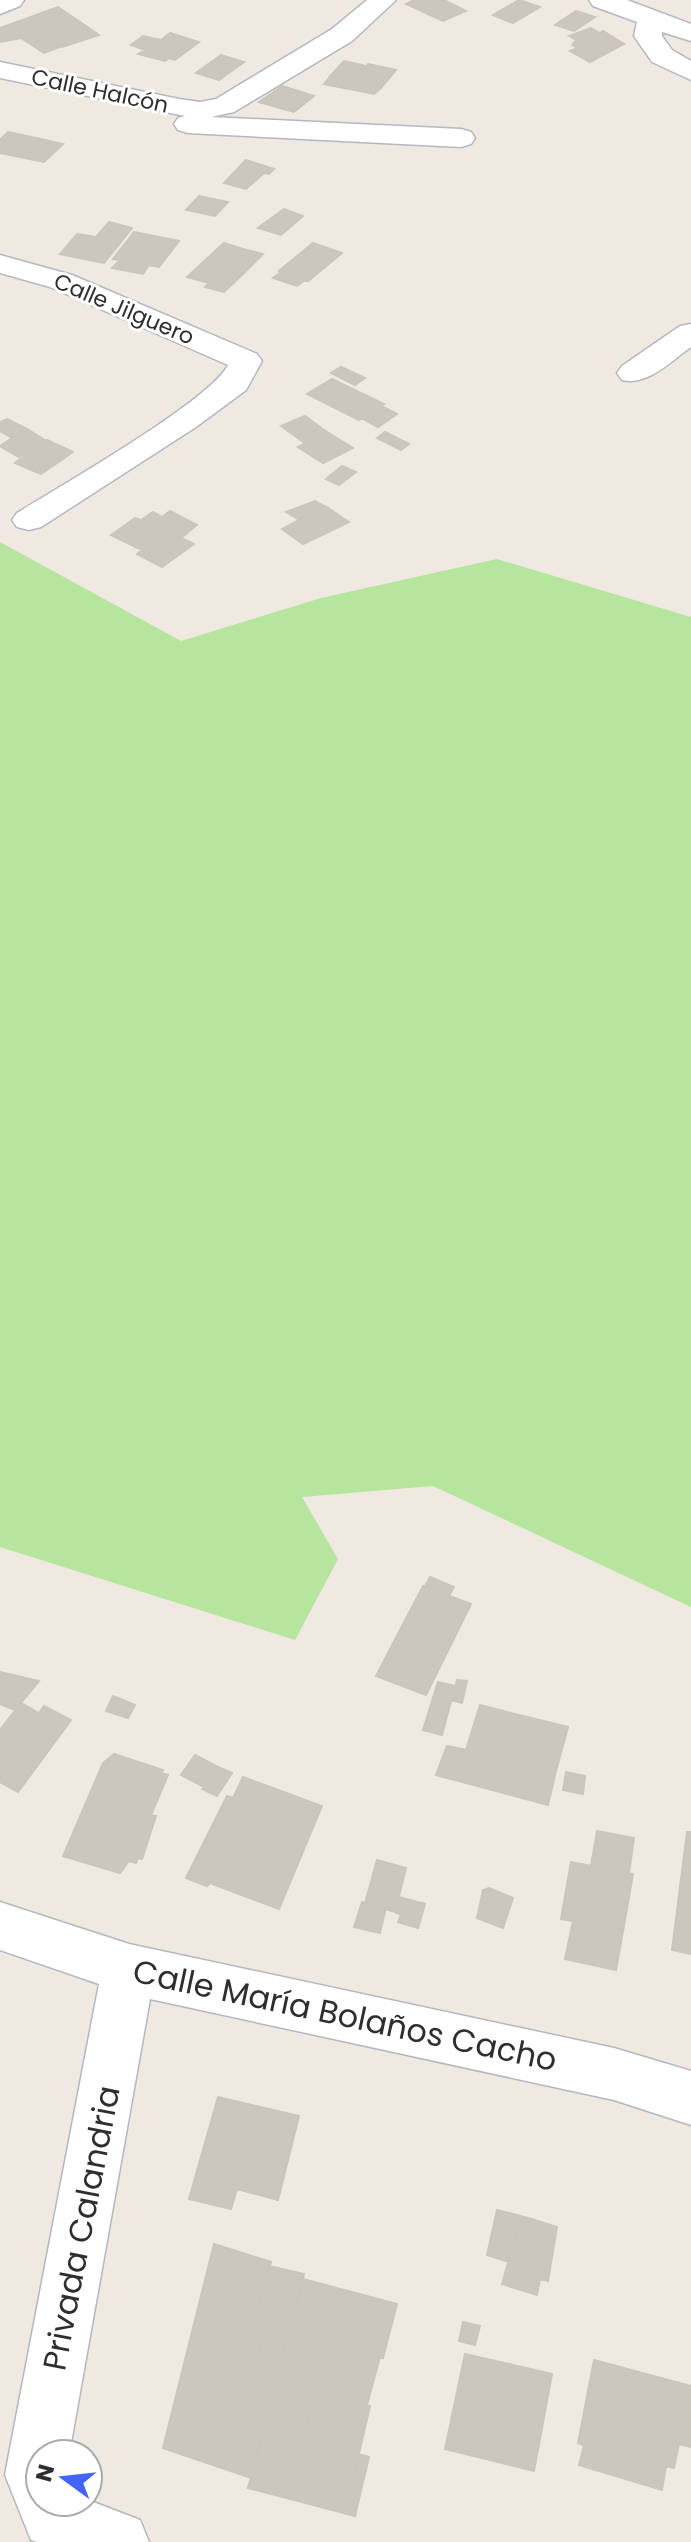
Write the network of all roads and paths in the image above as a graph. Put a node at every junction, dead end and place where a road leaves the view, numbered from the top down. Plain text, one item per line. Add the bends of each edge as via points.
1 (11, 0) edge
2 (383, 0) edge
3 (602, 0) edge
4 (0, 6) edge
5 (651, 17) junction
6 (691, 33) edge
7 (0, 70) edge
8 (691, 72) edge
9 (96, 92) junction
10 (461, 138) dead end
11 (12, 268) edge
12 (0, 292) edge
13 (691, 333) edge
14 (633, 373) dead end
15 (29, 520) dead end
16 (0, 1926) edge
17 (129, 1969) junction
18 (691, 2098) edge
19 (42, 2438) edge
20 (75, 2518) edge
21 (118, 2542) edge

1 - 4 street
2 - 9 street, Calle Halcón via 342,35 224,106 200,110
3 - 5 street
5 - 6 street
5 - 8 street via 648,36 662,56
7 - 9 street, Calle Halcón
9 - 10 street via 127,111 199,126
11 - 12 street
11 - 15 street, Calle Jilguero via 61,281 246,361 235,383 185,420
13 - 14 street
16 - 17 street, Calle María Bolaños Cacho
17 - 18 street, Calle María Bolaños Cacho via 614,2074
17 - 19 street, Privada Calandria
20 - 21 street

